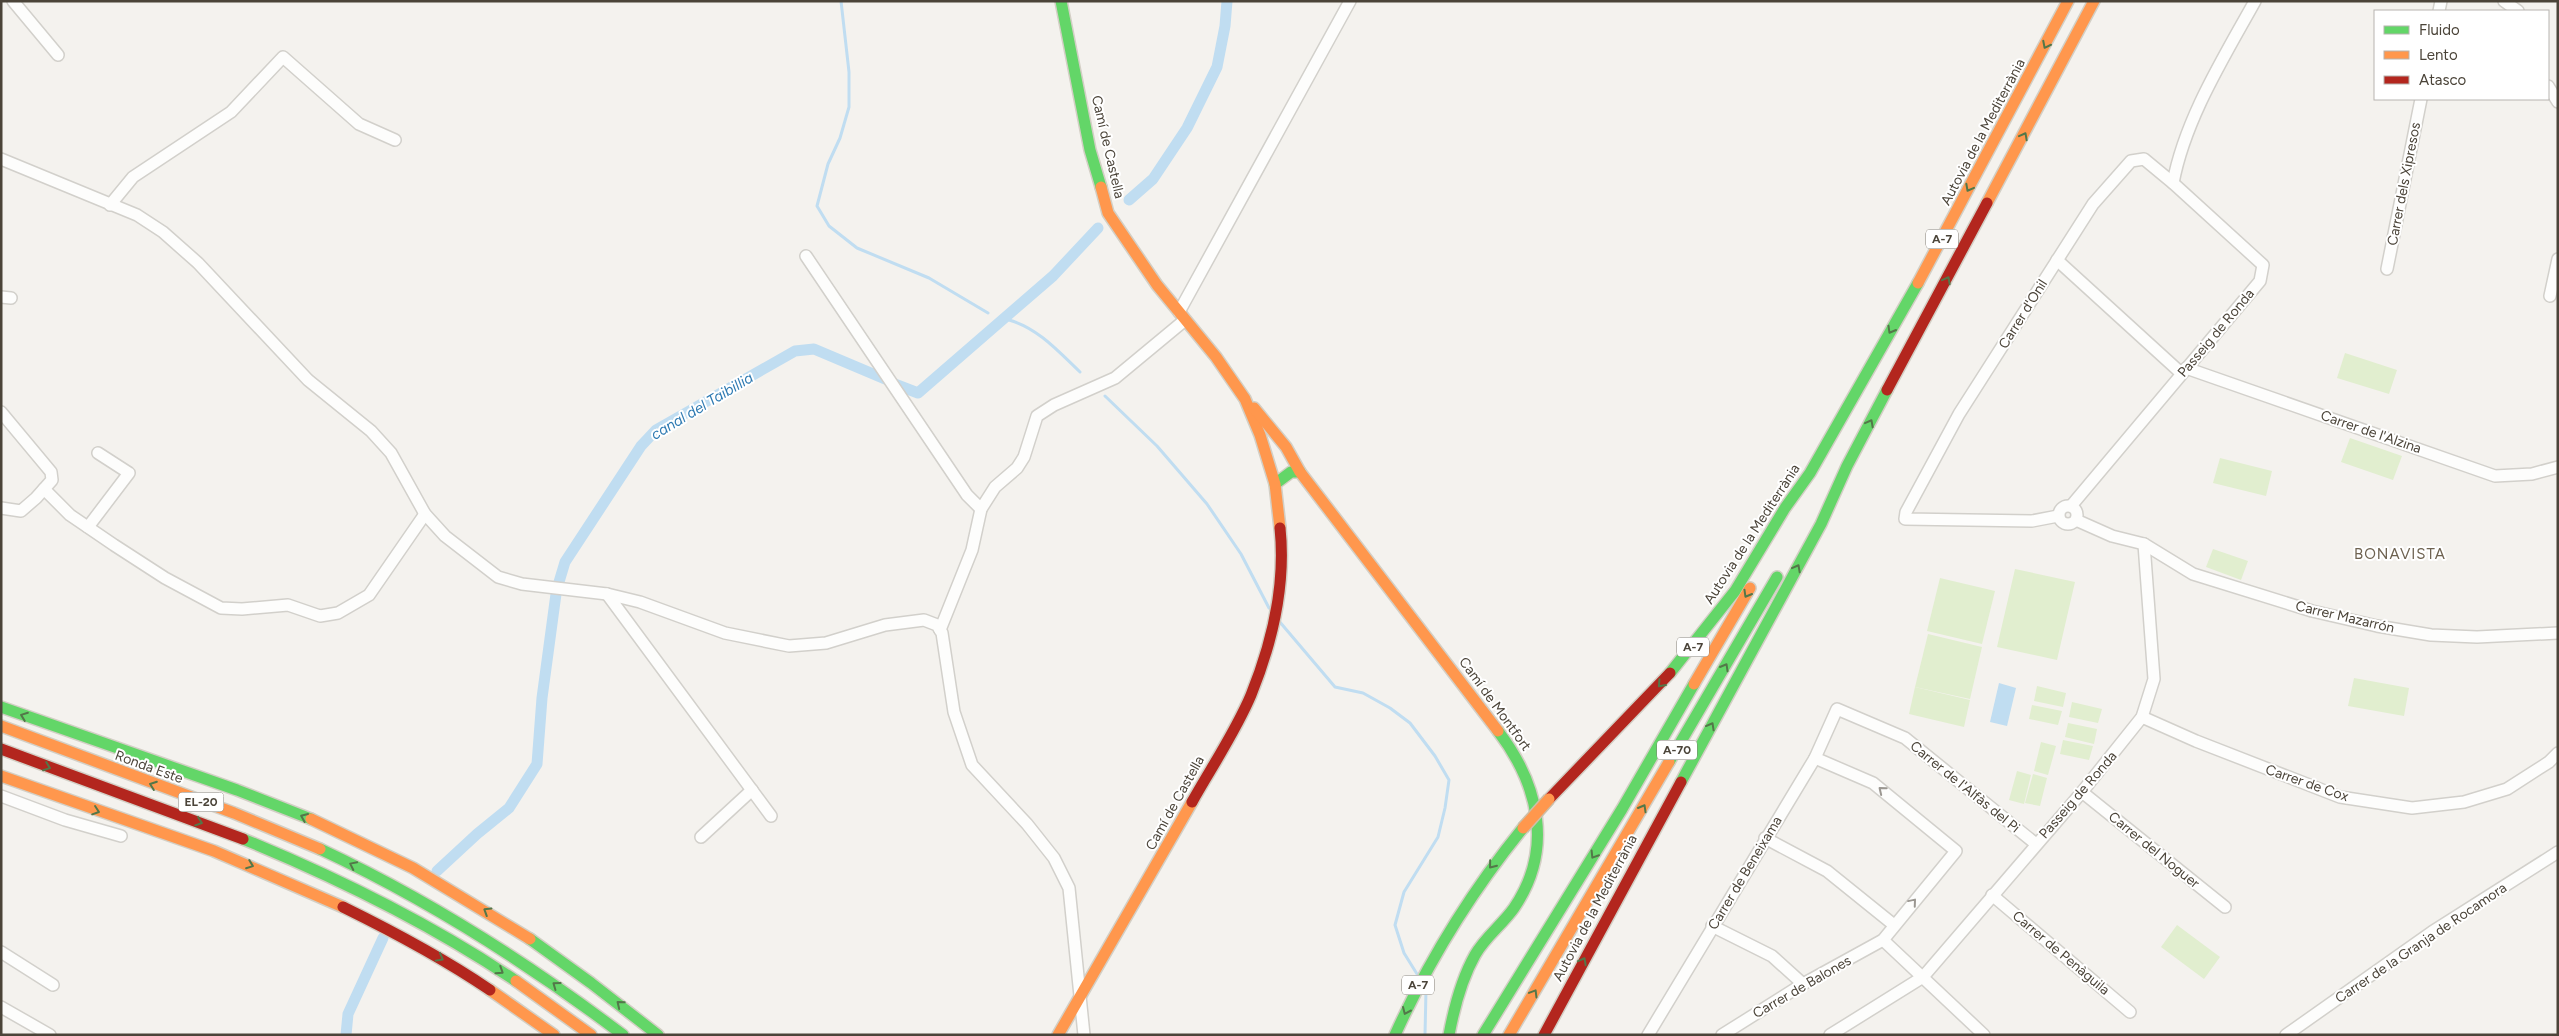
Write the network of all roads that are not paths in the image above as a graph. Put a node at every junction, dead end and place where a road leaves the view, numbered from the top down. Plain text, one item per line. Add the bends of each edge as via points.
1 (13, 1) edge
2 (1061, 1) edge
3 (1350, 1) edge
4 (2068, 1) edge
5 (2094, 1) edge
6 (2255, 1) edge
7 (2504, 1) edge
8 (2517, 10) edge
9 (58, 55) dead end
10 (2549, 88) edge
11 (2421, 100) edge
12 (2558, 102) edge
13 (395, 140) dead end
14 (1, 159) edge
15 (2173, 182) junction
16 (110, 205) junction
17 (806, 256) dead end
18 (2558, 259) edge
19 (2057, 260) junction
20 (2387, 269) dead end
21 (2550, 296) dead end
22 (1182, 316) junction
23 (1196, 333) junction
24 (2184, 371) junction
25 (1232, 397) junction
26 (1245, 399) junction
27 (1, 412) edge
28 (1286, 447) junction
29 (98, 453) dead end
30 (1267, 456) junction
31 (1847, 466) junction
32 (2558, 467) edge
33 (1300, 472) junction
34 (1810, 473) junction
35 (1275, 484) junction
36 (44, 489) junction
37 (2071, 506) junction
38 (1, 508) edge
39 (981, 509) junction
40 (425, 514) junction
41 (1271, 514) junction
42 (2058, 516) junction
43 (2076, 520) junction
44 (88, 527) junction
45 (2144, 544) junction
46 (1281, 571) junction
47 (608, 594) junction
48 (940, 630) junction
49 (2558, 633) edge
50 (1, 707) edge
51 (1837, 709) joint
52 (2142, 717) junction
53 (1, 726) edge
54 (1, 749) edge
55 (2558, 753) edge
56 (1815, 758) junction
57 (1, 776) edge
58 (752, 790) junction
59 (2082, 792) junction
60 (1, 796) edge
61 (771, 816) dead end
62 (121, 836) dead end
63 (701, 837) dead end
64 (1766, 838) junction
65 (2036, 844) junction
66 (2558, 852) edge
67 (1992, 894) junction
68 (2225, 907) dead end
69 (1894, 925) junction
70 (1712, 926) junction
71 (1883, 940) junction
72 (1, 952) edge
73 (1923, 977) junction
74 (1803, 984) junction
75 (54, 985) dead end
76 (1080, 1001) junction
77 (1, 1007) edge
78 (2130, 1012) dead end
79 (50, 1035) edge
80 (554, 1035) edge
81 (591, 1035) edge
82 (623, 1035) edge
83 (658, 1035) edge
84 (1058, 1035) edge
85 (1084, 1035) edge
86 (1396, 1035) edge
87 (1449, 1035) edge
88 (1484, 1035) edge
89 (1509, 1035) edge
90 (1544, 1035) edge
91 (1648, 1035) edge
92 (1722, 1035) edge
93 (1830, 1035) edge
94 (1984, 1035) edge
95 (2286, 1035) edge

1 - 9 street
2 - 22 main road, Camí de Castella via 1090,150 1108,213 1133,253
3 - 22 street
4 -> 34 main road, Autovia de la Mediterrània / A-7 via 1937,249
31 -> 5 main road, Autovia de la Mediterrània / A-7
6 - 15 street via 2214,75 2178,159
7 - 8 street
10 - 12 street
11 - 20 street, Carrer dels Xipresos
13 - 16 street via 359,124 283,57 231,112 133,177
14 - 16 street
15 - 19 street, Carrer d'Onil via 2144,159 2131,161 2093,204
15 - 24 street, Passeig de Ronda via 2264,265 2260,281
16 - 40 street via 137,215 163,232 198,263 308,380 371,431 391,453
17 - 39 street via 967,495
18 - 21 street
19 - 24 street, Carrer de l'Alzina
19 - 42 street, Carrer d'Onil via 1959,414 1905,519 2032,521
22 - 23 main road, Camí de Castella
22 - 39 street via 1115,378 1037,416 1018,468 995,487
23 - 25 main road, Camí de Castella via 1201,350
23 - 26 main road, Camí de Castella
24 - 32 street, Carrer de l'Alzina via 2495,476 2532,474
24 - 37 street, Passeig de Ronda
25 - 30 main road via 1244,412 1262,452
25 - 41 main road, Camí de Castella via 1250,437
26 - 28 main road, Camí de Montfort
26 - 30 main road, Camí de Castella
27 - 36 street via 51,472 52,480
28 - 30 main road
28 - 33 main road, Camí de Montfort
29 - 44 street via 129,473
30 - 33 main road
30 - 35 main road, Camí de Castella
30 - 41 main road
89 -> 31 main road, A-70 via 1786,562
90 -> 31 main road, Autovia de la Mediterrània / A-7 via 1816,533
33 - 35 main road via 1291,472
33 - 87 main road, Camí de Montfort via 1511,748 1534,796 1539,852 1530,885 1476,954 1460,989
34 -> 86 main road, Autovia de la Mediterrània / A-7, bridge via 1784,508 1735,590 1685,657 1549,799 1488,870 1444,937
34 -> 88 main road, A-70 via 1793,513 1682,706
35 - 46 main road, Camí de Castella via 1284,558
36 - 38 street via 21,511
36 - 44 street via 70,515
37 - 42 street via 2062,507
37 - 43 street via 2076,510
39 - 48 street via 972,550
40 - 44 street via 368,595 338,614 320,616 288,605 221,608 165,578
40 - 47 street via 445,536 498,577 522,584
41 - 46 main road, Camí de Castella
42 - 43 street via 2064,524
43 - 45 street via 2112,536
45 - 49 street, Carrer Mazarrón via 2193,574 2312,611 2377,626 2432,635 2477,637
45 - 52 street, Passeig de Ronda via 2154,679
46 - 76 main road, Camí de Castella via 1270,642 1250,697
47 - 48 street via 640,602 725,633 789,646 826,643 885,625 924,620 937,625
47 - 58 street
48 - 76 street via 954,712 972,765 1054,858 1069,888
83 -> 50 main road via 566,963 520,932 439,882 348,836 232,789
51 - 56 street, Carrer de Beneixama
51 - 65 street, Carrer de l'Alfàs del Pi via 1905,738
52 - 55 street, Carrer de Cox via 2340,797 2412,808 2464,802 2507,788
52 - 59 street, Passeig de Ronda
82 -> 53 main road, Ronda Este / EL-20 via 523,962 397,886 276,830
54 -> 81 main road, EL-20 via 279,853 385,903 472,953
56 - 64 street, Carrer de Beneixama
69 -> 56 street, Carrer de Balones via 1956,851 1873,783
57 -> 80 main road via 270,873 398,934 462,971
58 - 61 street
58 - 63 street
59 - 65 street, Passeig de Ronda
59 - 68 street, Carrer del Noguer
60 - 62 street via 65,820
64 - 69 street via 1827,871
64 - 70 street, Carrer de Beneixama
65 - 67 street, Passeig de Ronda
66 - 95 street, Carrer de la Granja de Rocamora via 2432,932
67 - 73 street, Passeig de Ronda
67 - 78 street, Carrer de Penàguila
69 - 71 street, Carrer de Balones
70 - 74 street via 1772,956
70 - 91 street, Carrer de Beneixama
71 - 73 street
71 - 74 street, Carrer de Balones
72 - 75 street
73 - 93 street, Passeig de Ronda
73 - 94 street
74 - 92 street, Carrer de Balones
76 - 84 main road, Camí de Castella
76 - 85 street
77 - 79 street

